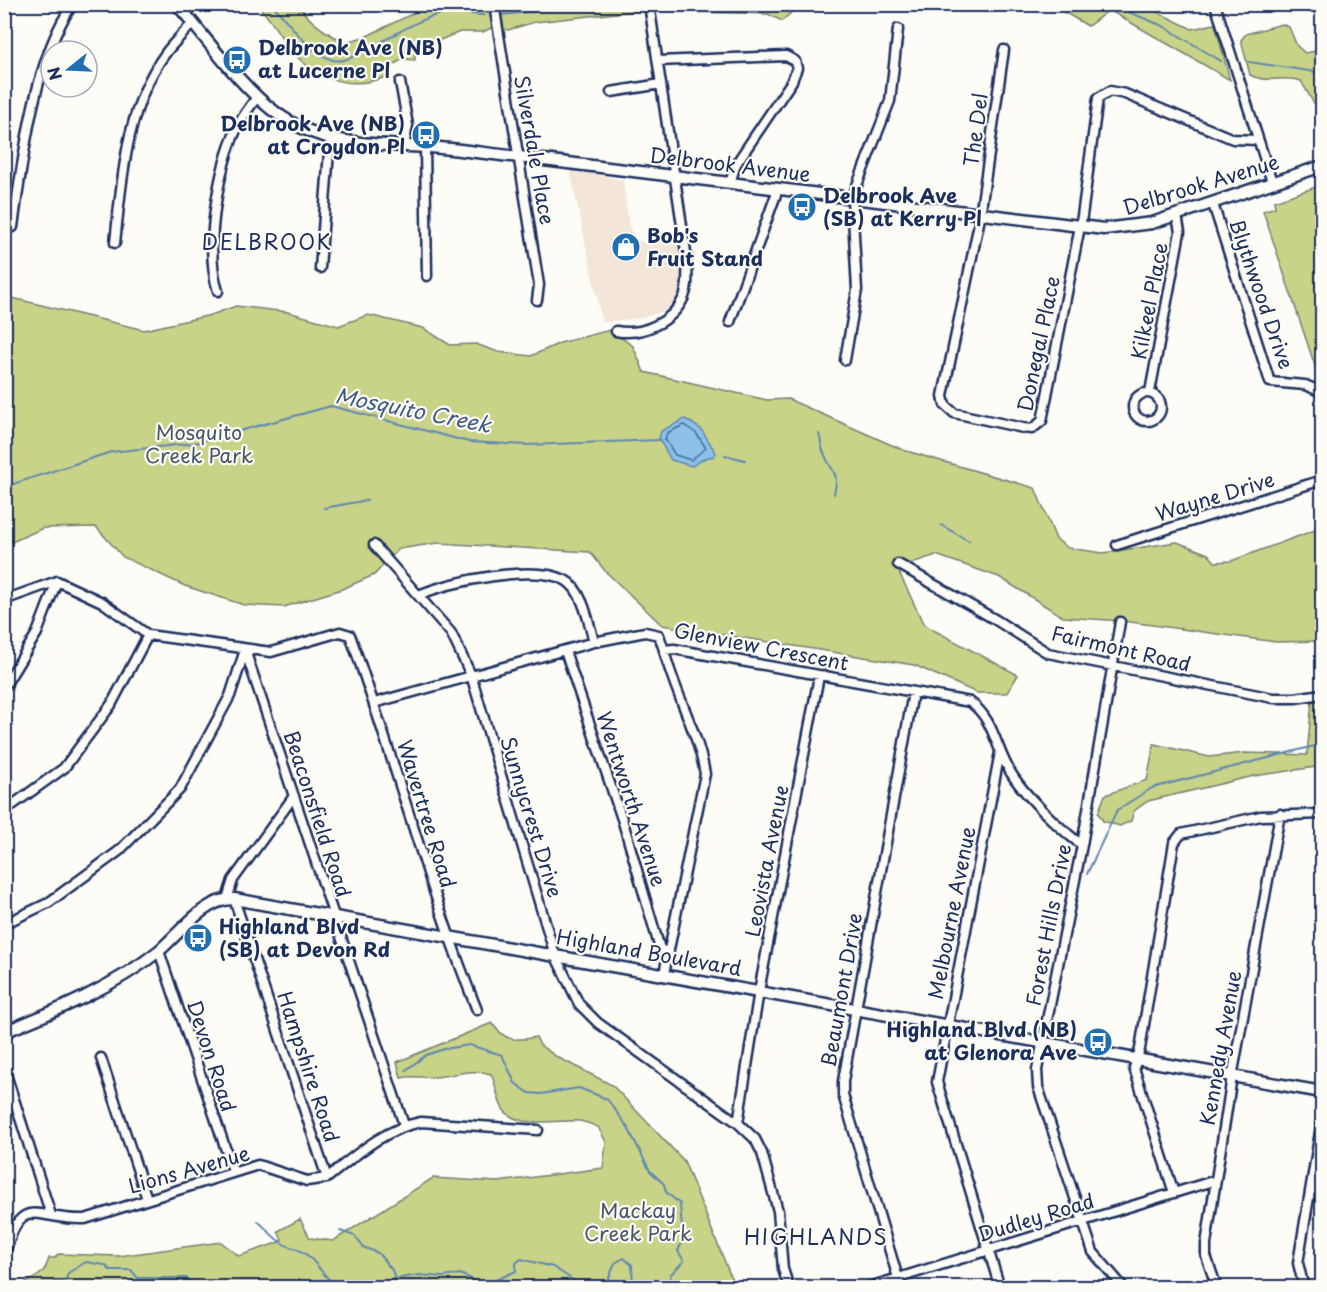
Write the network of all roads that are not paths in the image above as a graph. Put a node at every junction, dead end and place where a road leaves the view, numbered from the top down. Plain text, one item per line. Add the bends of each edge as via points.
1 (73, 4) edge
2 (177, 4) edge
3 (494, 4) edge
4 (650, 4) edge
5 (1215, 4) edge
6 (193, 23) junction
7 (898, 29) dead end
8 (1004, 50) dead end
9 (658, 61) junction
10 (400, 82) dead end
11 (661, 84) junction
12 (611, 92) dead end
13 (257, 97) junction
14 (330, 139) junction
15 (1257, 140) junction
16 (404, 146) junction
17 (425, 147) junction
18 (519, 157) junction
19 (1323, 166) edge
20 (675, 176) junction
21 (1272, 182) junction
22 (730, 183) junction
23 (778, 189) junction
24 (852, 198) junction
25 (1213, 204) junction
26 (981, 214) junction
27 (1177, 216) junction
28 (9, 227) edge
29 (1079, 227) junction
30 (115, 243) dead end
31 (320, 268) dead end
32 (427, 276) dead end
33 (218, 291) dead end
34 (537, 300) dead end
35 (730, 322) dead end
36 (616, 331) dead end
37 (845, 360) dead end
38 (1149, 392) dead end
39 (1323, 392) edge
40 (1323, 480) edge
41 (374, 545) dead end
42 (1117, 545) dead end
43 (898, 564) dead end
44 (57, 580) junction
45 (419, 595) junction
46 (4, 600) edge
47 (1120, 622) dead end
48 (148, 635) junction
49 (594, 642) junction
50 (245, 650) junction
51 (664, 650) junction
52 (565, 651) junction
53 (1113, 667) junction
54 (471, 675) junction
55 (819, 676) junction
56 (4, 687) edge
57 (913, 693) junction
58 (1323, 694) edge
59 (374, 703) junction
60 (1000, 752) junction
61 (294, 796) junction
62 (4, 811) edge
63 (1280, 814) junction
64 (1323, 814) edge
65 (1082, 845) junction
66 (231, 899) junction
67 (334, 916) junction
68 (4, 924) edge
69 (447, 935) junction
70 (159, 951) junction
71 (669, 953) junction
72 (555, 955) junction
73 (664, 974) junction
74 (759, 991) junction
75 (854, 1009) junction
76 (477, 1010) dead end
77 (947, 1026) junction
78 (4, 1032) edge
79 (1043, 1042) junction
80 (101, 1058) dead end
81 (1137, 1059) junction
82 (4, 1068) edge
83 (1232, 1076) junction
84 (1323, 1092) edge
85 (1323, 1120) edge
86 (738, 1123) junction
87 (404, 1125) junction
88 (538, 1130) dead end
89 (232, 1172) junction
90 (327, 1178) junction
91 (1216, 1180) junction
92 (1312, 1188) junction
93 (1323, 1190) edge
94 (1174, 1193) junction
95 (147, 1199) junction
96 (51, 1215) junction
97 (1083, 1221) junction
98 (990, 1250) junction
99 (4, 1257) edge
100 (898, 1278) junction
101 (789, 1287) edge
102 (866, 1287) edge
103 (902, 1287) edge
104 (1000, 1287) edge
105 (1124, 1287) edge
106 (1217, 1287) edge
107 (1304, 1287) edge

1 - 28 street via 54,40 26,136
2 - 6 street, Delbrook Avenue
3 - 18 street, Silverdale Place
4 - 9 street
5 - 15 street
6 - 13 street, Delbrook Avenue
6 - 30 street via 165,54 138,110 124,164
7 - 24 street via 890,101
8 - 26 street, The Del
9 - 11 street
9 - 22 street via 786,56 795,61 792,81 736,164
10 - 16 street via 408,125
11 - 12 street
11 - 20 street
13 - 14 street, Delbrook Avenue via 291,123
13 - 33 street via 236,129 221,182 213,228 214,279
14 - 16 street, Delbrook Avenue
14 - 31 street
15 - 21 street
15 - 29 street via 1233,139 1125,94 1105,93 1098,98
16 - 17 street, Delbrook Avenue
17 - 18 street, Delbrook Avenue
17 - 32 street
18 - 20 street, Delbrook Avenue
18 - 34 street, Silverdale Place via 540,285
19 - 21 street, Delbrook Avenue
20 - 22 street, Delbrook Avenue
20 - 36 street via 687,259 684,298 657,324 643,330
21 - 25 street, Delbrook Avenue
22 - 23 street, Delbrook Avenue
23 - 24 street, Delbrook Avenue
23 - 35 street
24 - 26 street, Delbrook Avenue
24 - 37 street via 857,290
25 - 27 street, Delbrook Avenue
25 - 39 street, Blythwood Drive via 1270,382 1305,385
26 - 29 street, Delbrook Avenue
26 - 29 street, Donegal Place via 943,396 945,405 954,413 1023,428 1032,429 1042,421
27 - 29 street, Delbrook Avenue via 1127,228
27 - 38 street, Kilkeel Place via 1180,232
40 - 42 street, Wayne Drive
41 - 45 street, Sunnycrest Drive
43 - 53 street, Fairmont Road via 1048,653
44 - 46 street
44 - 48 street via 102,602
44 - 56 street via 38,633
45 - 49 street via 438,586 532,572 566,580 578,594
45 - 54 street, Sunnycrest Drive via 451,633
47 - 53 street, Forest Hills Drive
48 - 50 street
48 - 62 street via 111,705 64,768
49 - 51 street, Glenview Crescent via 645,633 658,635
49 - 52 street, Glenview Crescent
50 - 59 street, Wavertree Road via 271,652 340,632 350,634
50 - 61 street, Beaconsfield Road
50 - 68 street via 230,696 180,789 119,851 48,903
51 - 55 street, Glenview Crescent
51 - 71 street via 701,752 705,774
52 - 54 street, Glenview Crescent
52 - 71 street, Wentworth Avenue via 623,822 660,949
53 - 58 street, Fairmont Road via 1273,698
53 - 65 street, Forest Hills Drive
54 - 59 street, Glenview Crescent
54 - 72 street, Sunnycrest Drive
55 - 57 street, Glenview Crescent
55 - 74 street, Leovista Avenue
57 - 60 street, Glenview Crescent via 970,702 992,726
57 - 75 street, Beaumont Drive
59 - 69 street, Wavertree Road
60 - 65 street, Glenview Crescent via 1011,774 1062,831
60 - 77 street, Melbourne Avenue
61 - 66 street via 233,880
61 - 67 street, Beaconsfield Road
63 - 64 street
63 - 81 street via 1181,834 1174,843
63 - 83 street, Kennedy Avenue
65 - 79 street, Forest Hills Drive
66 - 67 street, Highland Boulevard
66 - 70 street via 208,908
66 - 90 street, Hampshire Road
67 - 69 street, Highland Boulevard
67 - 87 street, Beaconsfield Road
69 - 72 street, Highland Boulevard
69 - 76 street, Wavertree Road
70 - 78 street via 63,1008
70 - 89 street, Devon Road
71 - 73 street
72 - 73 street, Highland Boulevard
72 - 86 street, Sunnycrest Drive via 579,1004 598,1023
73 - 74 street, Highland Boulevard
74 - 75 street, Highland Boulevard
74 - 86 street, Leovista Avenue
75 - 77 street, Highland Boulevard
75 - 100 street, Beaumont Drive via 843,1095
77 - 79 street, Highland Boulevard
77 - 98 street, Melbourne Avenue via 938,1092
79 - 81 street, Highland Boulevard
79 - 97 street, Forest Hills Drive via 1038,1087
80 - 95 street
81 - 83 street, Highland Boulevard
81 - 94 street via 1135,1077
82 - 96 street
83 - 84 street, Highland Boulevard
83 - 91 street, Kennedy Avenue
85 - 92 street
86 - 101 street, Sunnycrest Drive via 755,1139 762,1153 778,1211 783,1269
87 - 88 street via 421,1122
87 - 90 street via 371,1144
89 - 90 street, Lions Avenue via 258,1165 307,1180
89 - 95 street, Lions Avenue
91 - 94 street, Dudley Road
91 - 106 street, Kennedy Avenue via 1206,1256
92 - 93 street
92 - 107 street via 1298,1263
94 - 97 street, Dudley Road
95 - 96 street, Lions Avenue via 85,1219
96 - 99 street, Lions Avenue via 39,1212 22,1218 12,1228
97 - 98 street, Dudley Road
97 - 105 street, Forest Hills Drive via 1093,1252
98 - 100 street, Dudley Road
98 - 104 street, Melbourne Avenue
100 - 102 street, Dudley Road
100 - 103 street, Beaumont Drive

